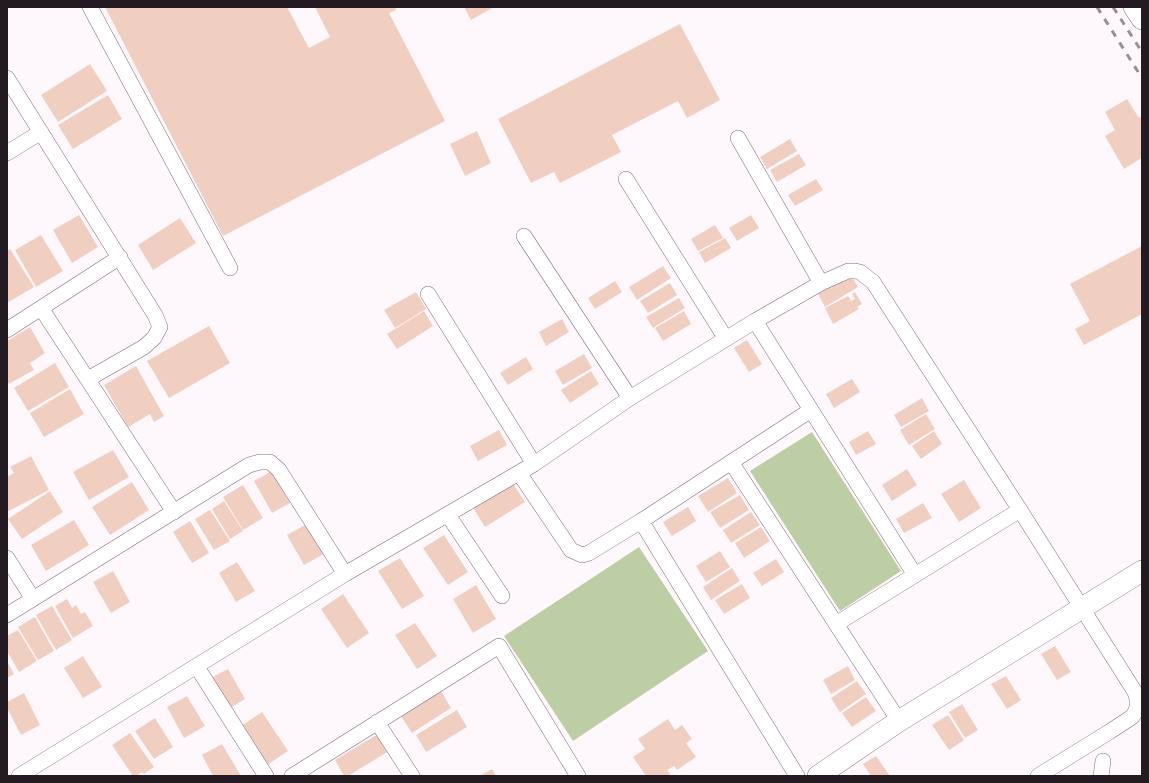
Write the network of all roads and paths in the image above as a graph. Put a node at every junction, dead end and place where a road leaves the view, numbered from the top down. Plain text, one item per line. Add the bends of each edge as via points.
1 (90, 7) edge
2 (1134, 7) edge
3 (1142, 19) edge
4 (7, 78) edge
5 (41, 132) junction
6 (738, 138) dead end
7 (7, 153) edge
8 (626, 179) dead end
9 (524, 236) dead end
10 (120, 257) junction
11 (230, 268) dead end
12 (821, 283) junction
13 (428, 294) dead end
14 (42, 308) junction
15 (755, 321) junction
16 (7, 330) edge
17 (726, 339) junction
18 (88, 379) junction
19 (630, 398) junction
20 (811, 410) junction
21 (731, 462) junction
22 (534, 464) junction
23 (519, 473) junction
24 (1020, 510) junction
25 (174, 512) junction
26 (448, 515) junction
27 (641, 521) junction
28 (7, 558) edge
29 (1142, 571) edge
30 (345, 574) junction
31 (915, 575) junction
32 (502, 596) dead end
33 (33, 599) junction
34 (1082, 608) junction
35 (7, 615) edge
36 (836, 624) junction
37 (197, 667) junction
38 (899, 721) junction
39 (377, 722) junction
40 (19, 776) edge
41 (266, 776) edge
42 (292, 776) edge
43 (412, 776) edge
44 (578, 776) edge
45 (797, 776) edge
46 (818, 776) edge
47 (1038, 776) edge

1 - 11 street
2 - 3 street
4 - 5 street
5 - 7 street
5 - 10 street
6 - 12 street
8 - 17 street
9 - 19 street
10 - 14 street
10 - 18 street via 160,327 154,338 144,347
12 - 15 street
12 - 24 street via 848,271 860,272 872,282
13 - 22 street
14 - 16 street
14 - 18 street
15 - 17 street
15 - 20 street
17 - 19 street
18 - 25 street
19 - 22 street
20 - 21 street
20 - 31 street
21 - 27 street
21 - 36 street
22 - 23 street
23 - 26 street
23 - 27 street via 571,550 582,555
24 - 31 street
24 - 34 street
25 - 30 street via 249,465 270,462 280,470
25 - 33 street
26 - 30 street
26 - 32 street
27 - 45 street
28 - 33 street
29 - 34 street
30 - 37 street
31 - 36 street
33 - 35 street
34 - 38 street
34 - 47 street via 1135,692 1138,702 1136,710 1132,717
36 - 38 street
37 - 40 street
37 - 41 street
38 - 46 street
39 - 42 street
39 - 43 street
39 - 44 street via 499,646

